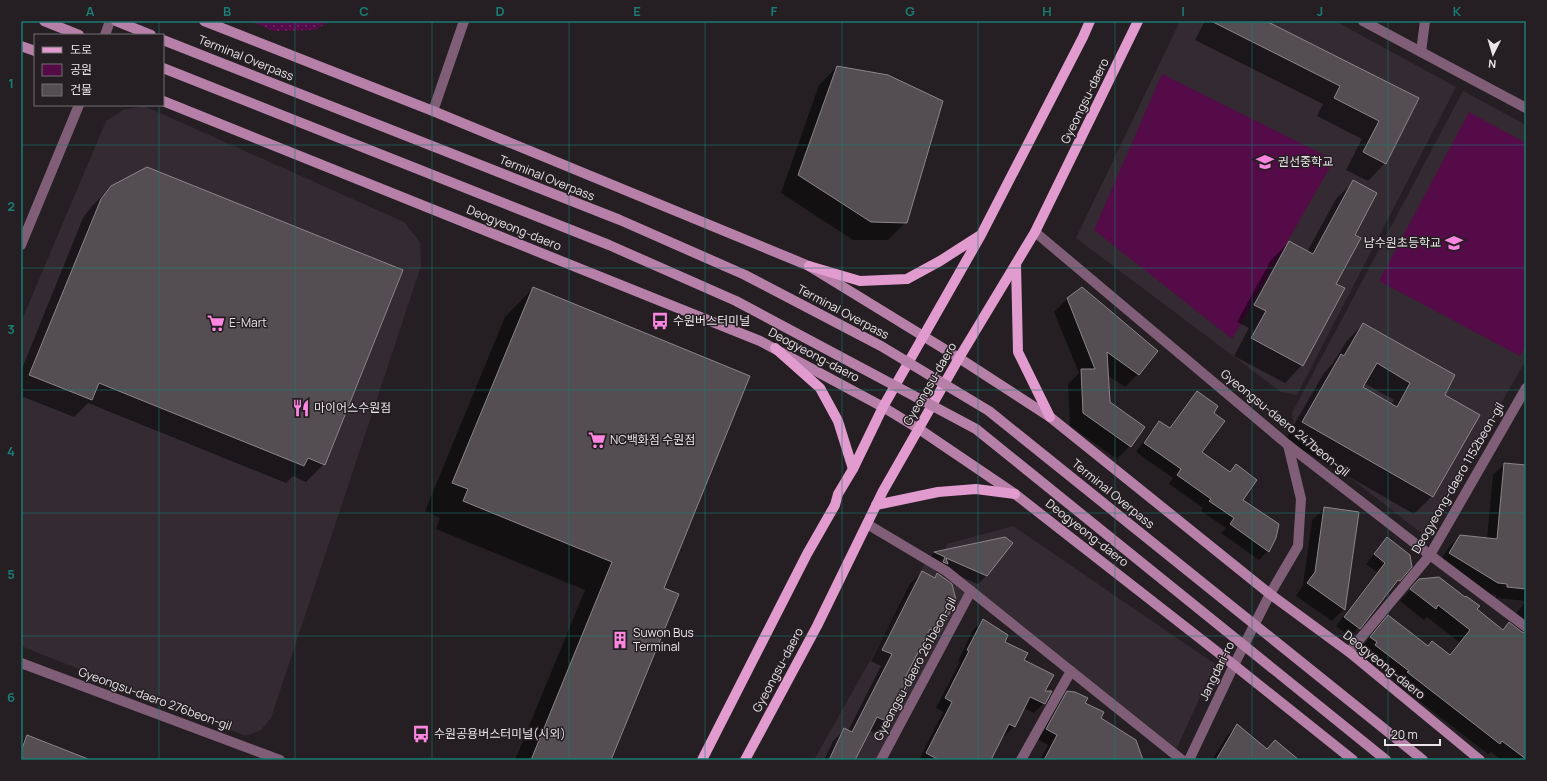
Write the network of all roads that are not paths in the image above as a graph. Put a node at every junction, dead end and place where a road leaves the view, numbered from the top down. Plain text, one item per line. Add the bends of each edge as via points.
1 (44, 21) edge
2 (110, 21) edge
3 (116, 21) edge
4 (204, 21) edge
5 (464, 21) edge
6 (1090, 21) edge
7 (1138, 21) edge
8 (1363, 21) edge
9 (1425, 21) edge
10 (76, 34) edge
11 (105, 34) edge
12 (149, 34) edge
13 (164, 40) edge
14 (21, 46) edge
15 (34, 51) edge
16 (1421, 52) junction
17 (164, 68) edge
18 (164, 101) edge
19 (79, 106) edge
20 (1526, 108) edge
21 (433, 111) junction
22 (1035, 232) junction
23 (981, 235) junction
24 (21, 245) edge
25 (1016, 263) junction
26 (809, 266) junction
27 (924, 335) junction
28 (775, 348) junction
29 (959, 358) junction
30 (1526, 388) edge
31 (883, 407) junction
32 (1050, 417) junction
33 (918, 429) junction
34 (1288, 445) junction
35 (852, 469) junction
36 (1015, 494) junction
37 (876, 505) junction
38 (867, 524) junction
39 (1430, 555) junction
40 (971, 591) junction
41 (1270, 594) junction
42 (1526, 627) edge
43 (1349, 652) junction
44 (21, 664) edge
45 (1234, 665) junction
46 (1071, 671) junction
47 (280, 760) edge
48 (702, 760) edge
49 (745, 760) edge
50 (882, 760) edge
51 (1021, 760) edge
52 (1182, 760) edge
53 (1189, 760) edge
54 (1353, 760) edge
55 (1386, 760) edge
56 (1423, 760) edge
57 (1480, 760) edge

1 - 10 main road
2 - 11 street
3 - 12 main road
4 - 21 main road, Deogyeong-daero
5 - 21 street
6 - 23 main road
7 - 22 main road, Gyeongsu-daero
8 - 16 street
9 - 16 street
13 - 56 main road, Terminal Overpass, bridge via 620,220 745,275 881,346 989,411
14 - 15 main road
16 - 20 street
17 - 55 main road, bridge via 610,245 715,291 976,428
18 - 28 main road, Deogyeong-daero
19 - 24 street
21 - 26 main road, Deogyeong-daero
22 - 25 main road, Gyeongsu-daero
22 - 34 street, Gyeongsu-daero 247beon-gil
23 - 26 main road via 907,279 860,281
23 - 27 main road
25 - 29 main road, Gyeongsu-daero
25 - 32 main road via 1018,352
26 - 27 main road, Deogyeong-daero
27 - 29 main road, Deogyeong-daero
27 - 31 main road
28 - 31 main road, Deogyeong-daero
28 - 35 main road via 820,388 838,421
29 - 32 main road, Deogyeong-daero
29 - 33 main road, Gyeongsu-daero
30 - 39 street, Deogyeong-daero 1152beon-gil
31 - 33 main road, Deogyeong-daero
31 - 35 main road
32 - 41 main road, Deogyeong-daero
33 - 36 main road, Deogyeong-daero
33 - 37 main road, Gyeongsu-daero
34 - 39 street, Gyeongsu-daero 247beon-gil
34 - 41 street via 1301,499 1298,546
35 - 48 main road
36 - 37 main road via 976,489 938,492
36 - 45 main road, Deogyeong-daero
37 - 38 main road, Gyeongsu-daero
38 - 40 street, Gyeongsu-daero 261beon-gil via 946,571
38 - 49 main road, Gyeongsu-daero via 817,626
39 - 42 street, Gyeongsu-daero 247beon-gil
39 - 43 street, Deogyeong-daero 1152beon-gil
40 - 46 street, Gyeongsu-daero 261beon-gil
40 - 50 street, Gyeongsu-daero 261beon-gil
41 - 43 main road, Deogyeong-daero
41 - 45 street, Jangdari-ro
43 - 57 main road, Deogyeong-daero
44 - 47 street, Gyeongsu-daero 276beon-gil
45 - 53 street, Jangdari-ro
45 - 54 main road, Deogyeong-daero
46 - 51 street
46 - 52 street, Gyeongsu-daero 261beon-gil

